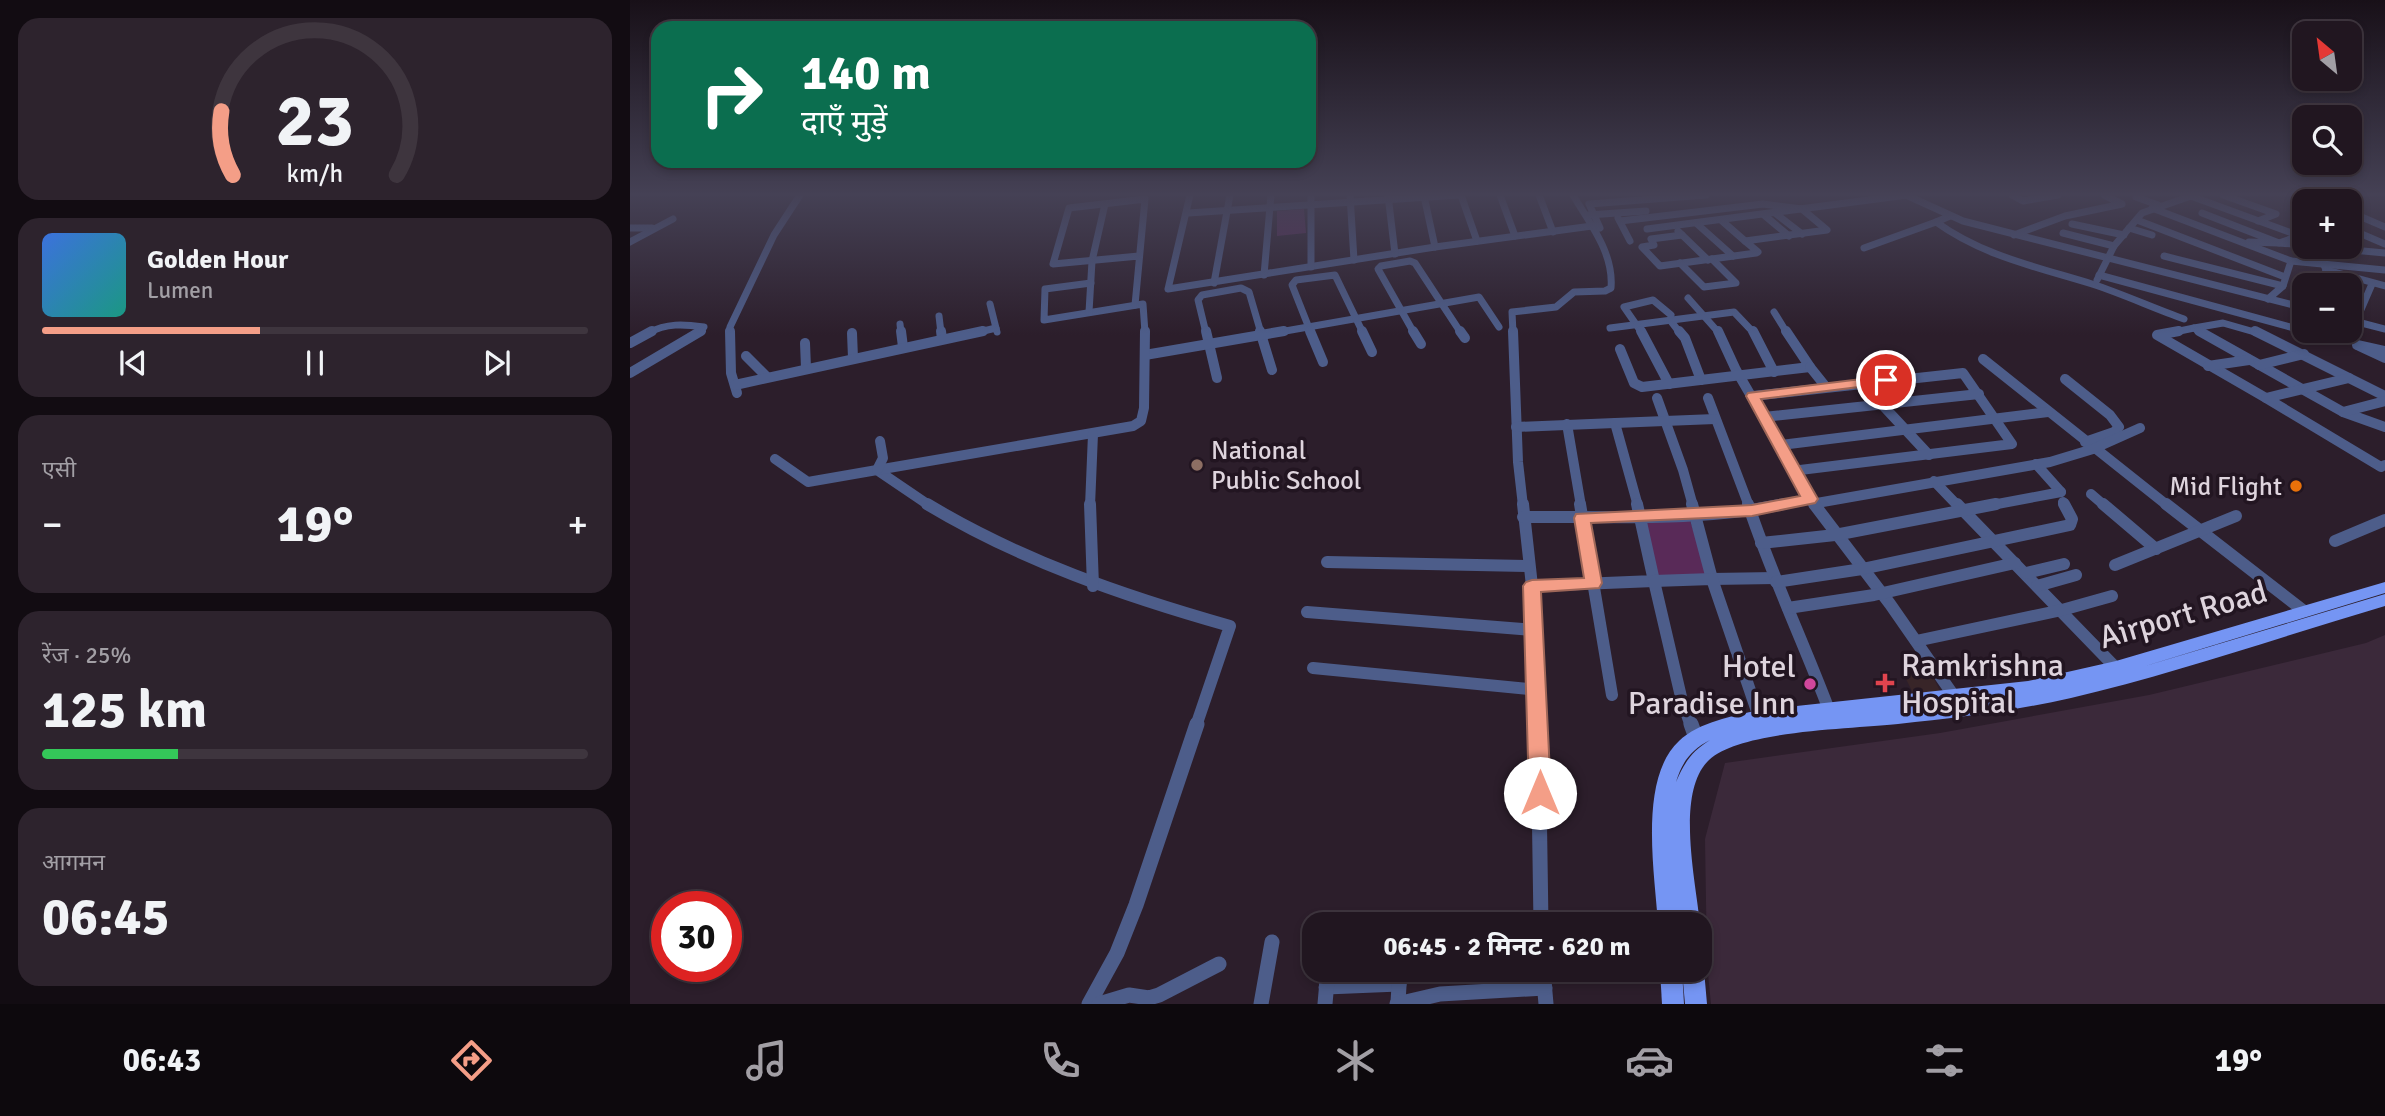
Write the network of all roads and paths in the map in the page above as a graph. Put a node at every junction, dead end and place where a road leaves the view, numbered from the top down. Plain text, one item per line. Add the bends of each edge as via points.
1 (770, 242) edge
2 (1059, 242) edge
3 (1096, 242) edge
4 (1140, 242) edge
5 (1180, 242) edge
6 (1222, 242) edge
7 (1267, 242) edge
8 (1311, 242) edge
9 (1353, 242) edge
10 (1394, 242) edge
11 (1434, 242) edge
12 (1477, 242) edge
13 (1599, 242) edge
14 (1653, 242) edge
15 (1691, 242) edge
16 (1717, 242) edge
17 (1746, 242) edge
18 (1881, 242) edge
19 (1962, 242) edge
20 (2040, 242) edge
21 (2098, 242) edge
22 (2118, 242) edge
23 (2175, 242) edge
24 (2192, 242) edge
25 (2241, 242) edge
26 (2256, 242) edge
27 (2276, 242) edge
28 (2282, 242) edge
29 (2279, 243) junction
30 (2292, 244) edge
31 (2114, 246) junction
32 (1435, 247) junction
33 (1864, 248) dead end
34 (2362, 251) edge
35 (2385, 253) edge
36 (1395, 254) junction
37 (1139, 256) junction
38 (2164, 256) junction
39 (1733, 257) junction
40 (1710, 259) junction
41 (2108, 259) junction
42 (1354, 260) junction
43 (1092, 261) junction
44 (2291, 261) junction
45 (1680, 264) junction
46 (1311, 267) junction
47 (2325, 267) junction
48 (2385, 270) edge
49 (2155, 271) junction
50 (2323, 273) edge
51 (1264, 275) junction
52 (2099, 275) junction
53 (2285, 276) junction
54 (1091, 283) junction
55 (1214, 283) junction
56 (2372, 284) junction
57 (2094, 285) junction
58 (2283, 286) junction
59 (2385, 286) edge
60 (1489, 295) dead end
61 (1479, 297) junction
62 (1688, 298) dead end
63 (2268, 299) junction
64 (2362, 303) edge
65 (990, 304) dead end
66 (1441, 304) junction
67 (1135, 305) junction
68 (2292, 305) edge
69 (1403, 311) junction
70 (1089, 312) junction
71 (1774, 312) dead end
72 (1704, 314) junction
73 (939, 316) dead end
74 (1357, 318) junction
75 (1670, 318) junction
76 (2184, 319) dead end
77 (1636, 323) junction
78 (2362, 323) edge
79 (900, 324) dead end
80 (1310, 327) junction
81 (1499, 327) dead end
82 (2292, 327) edge
83 (1610, 328) dead end
84 (2194, 328) junction
85 (2385, 329) edge
86 (852, 333) dead end
87 (1261, 335) junction
88 (1465, 338) dead end
89 (942, 339) junction
90 (630, 343) edge
91 (805, 343) dead end
92 (1210, 344) junction
93 (1421, 344) dead end
94 (903, 347) junction
95 (1620, 349) dead end
96 (2385, 351) edge
97 (1372, 352) dead end
98 (2304, 354) junction
99 (1145, 355) junction
100 (746, 356) dead end
101 (853, 358) junction
102 (2385, 358) edge
103 (1983, 359) dead end
104 (2249, 360) junction
105 (1323, 362) dead end
106 (2259, 365) junction
107 (2208, 366) junction
108 (1810, 367) junction
109 (806, 368) junction
110 (1272, 370) dead end
111 (1774, 372) junction
112 (630, 373) edge
113 (1740, 374) junction
114 (767, 377) junction
115 (1217, 378) dead end
116 (2349, 378) junction
117 (2065, 379) dead end
118 (1701, 380) junction
119 (1861, 382) junction
120 (1669, 384) junction
121 (1826, 387) junction
122 (2304, 391) junction
123 (1979, 394) junction
124 (1753, 396) junction
125 (1657, 398) dead end
126 (1708, 398) dead end
127 (2266, 398) junction
128 (2385, 398) edge
129 (1879, 403) junction
130 (2048, 412) junction
131 (2343, 412) junction
132 (1764, 417) junction
133 (1715, 419) junction
134 (1993, 419) junction
135 (1666, 421) junction
136 (1615, 423) junction
137 (1567, 424) junction
138 (1516, 427) junction
139 (2385, 427) edge
140 (2140, 428) dead end
141 (1905, 429) junction
142 (1093, 434) junction
143 (880, 441) dead end
144 (1781, 445) junction
145 (2089, 445) junction
146 (1929, 455) junction
147 (775, 459) dead end
148 (2036, 464) junction
149 (2385, 465) edge
150 (877, 470) junction
151 (1792, 471) junction
152 (1934, 481) junction
153 (2091, 494) dead end
154 (1810, 499) junction
155 (2063, 502) dead end
156 (1963, 509) junction
157 (1752, 511) junction
158 (1695, 515) junction
159 (1640, 516) junction
160 (2236, 516) dead end
161 (1523, 517) junction
162 (1582, 518) junction
163 (2385, 520) edge
164 (2201, 530) junction
165 (1835, 535) junction
166 (1993, 540) junction
167 (2335, 541) dead end
168 (1761, 543) junction
169 (2156, 549) junction
170 (1327, 562) dead end
171 (2015, 563) junction
172 (2064, 564) dead end
173 (2115, 565) dead end
174 (1529, 566) junction
175 (1862, 569) junction
176 (2026, 573) junction
177 (2076, 575) dead end
178 (1712, 579) junction
179 (1776, 580) junction
180 (1654, 581) junction
181 (1593, 583) junction
182 (1093, 586) junction
183 (1532, 586) junction
184 (2036, 586) junction
185 (2385, 587) edge
186 (1882, 593) junction
187 (2112, 596) dead end
188 (2385, 600) edge
189 (1788, 608) junction
190 (2062, 610) junction
191 (2304, 611) junction
192 (1307, 612) dead end
193 (1534, 630) junction
194 (1916, 641) junction
195 (1312, 668) dead end
196 (2116, 668) junction
197 (1538, 690) junction
198 (1612, 695) dead end
199 (1959, 703) junction
200 (1829, 710) junction
201 (1759, 718) junction
202 (1696, 738) junction
203 (1541, 912) edge
204 (1668, 912) edge
205 (1688, 912) edge
206 (1272, 942) dead end
207 (1219, 964) dead end
208 (1381, 982) edge
209 (1399, 982) edge
210 (1672, 982) edge
211 (1694, 982) edge
212 (1326, 996) edge
213 (1546, 996) edge
214 (1439, 999) edge
215 (1397, 1003) edge
216 (1089, 1004) edge
217 (1099, 1004) edge
218 (1261, 1004) edge
219 (1673, 1004) edge
220 (1696, 1004) edge

1 - 114 street via 729,335 736,389
2 - 43 street via 1053,264
3 - 43 street
4 - 37 street
5 - 55 street via 1168,289
6 - 55 street
7 - 51 street
8 - 46 street
9 - 42 street
10 - 36 street
11 - 32 street
12 - 32 street
13 - 138 street via 1613,279 1611,288 1574,292 1550,309 1512,313
14 - 45 street via 1642,247 1658,265
15 - 40 street
16 - 39 street
17 - 39 street via 1758,253
18 - 33 street
19 - 57 street via 2038,271
20 - 41 street
21 - 31 street
22 - 31 street
23 - 38 street
24 - 53 street
25 - 44 street
26 - 29 street
27 - 29 street
28 - 29 street
29 - 30 street
31 - 41 street
32 - 36 street
34 - 35 street
36 - 42 street
37 - 43 street
37 - 67 street
38 - 49 street
38 - 58 street
39 - 40 street
40 - 45 street
40 - 45 street via 1735,284 1704,288
41 - 49 street
41 - 52 street
42 - 46 street
43 - 54 street
44 - 47 street
44 - 53 street
46 - 51 street
47 - 48 street
47 - 50 street
47 - 56 street
49 - 63 street
51 - 55 street
52 - 57 street
52 - 82 street
53 - 58 street
54 - 70 street
54 - 70 street via 1045,289 1044,320
56 - 59 street
56 - 64 street
57 - 76 street
58 - 63 street
60 - 61 street
61 - 66 street
61 - 81 street
62 - 72 street
63 - 68 street
65 - 89 street via 997,331
66 - 69 street
66 - 69 street via 1413,261 1381,266 1378,269
66 - 88 street
67 - 70 street
67 - 99 street via 1143,304
69 - 74 street
69 - 93 street
71 - 108 street
72 - 75 street
72 - 111 street via 1734,312 1754,332
72 - 113 street
73 - 89 street
74 - 80 street
74 - 80 street via 1335,275 1313,276 1292,285
74 - 97 street
75 - 77 street
75 - 77 street via 1656,301 1647,300 1625,306
75 - 118 street via 1685,338
77 - 83 street
77 - 120 street
78 - 85 street
79 - 94 street
80 - 87 street
80 - 105 street
84 - 98 street via 2237,325
84 - 104 street
84 - 107 street via 2157,335
86 - 101 street
87 - 92 street
87 - 92 street via 1247,290 1228,290 1199,298
87 - 110 street
89 - 94 street
90 - 112 street via 673,322 704,327
91 - 109 street
92 - 99 street
92 - 115 street
94 - 101 street
95 - 120 street via 1636,385
96 - 102 street via 2357,345
98 - 106 street
98 - 116 street
99 - 142 street via 1141,421
100 - 114 street
101 - 109 street
103 - 130 street
104 - 106 street
104 - 107 street
106 - 122 street
107 - 127 street
108 - 111 street
108 - 121 street
109 - 114 street
111 - 113 street
113 - 118 street
113 - 124 street
116 - 122 street
116 - 128 street
117 - 145 street via 2119,427
118 - 120 street
119 - 121 street
119 - 123 street via 1963,373
119 - 129 street
121 - 124 street
122 - 127 street
122 - 131 street
123 - 129 street
123 - 134 street
124 - 132 street
125 - 135 street
126 - 133 street
127 - 149 street via 2381,467
128 - 131 street
129 - 132 street
129 - 141 street
130 - 134 street
130 - 145 street
131 - 139 street
132 - 144 street
133 - 135 street
133 - 157 street
134 - 141 street
134 - 146 street via 2012,444
135 - 136 street
135 - 158 street
136 - 137 street
136 - 159 street
137 - 138 street
137 - 162 street
138 - 161 street
140 - 145 street
141 - 144 street
141 - 146 street
142 - 150 street
142 - 182 street
143 - 150 street via 883,458
144 - 151 street
145 - 148 street
145 - 164 street
146 - 151 street
147 - 150 street via 808,482
148 - 152 street
148 - 156 street via 2061,492
150 - 182 street via 957,524
151 - 154 street
152 - 154 street via 1817,503
152 - 156 street
153 - 169 street
154 - 157 street
154 - 165 street
155 - 166 street via 2072,524
156 - 165 street
156 - 166 street
157 - 158 street
157 - 168 street
158 - 159 street
158 - 178 street
159 - 162 street
159 - 180 street
160 - 164 street
161 - 162 street
161 - 174 street
162 - 181 street
163 - 167 street
164 - 169 street
164 - 191 street
165 - 168 street
165 - 175 street
166 - 171 street
166 - 175 street
168 - 179 street
169 - 173 street
170 - 174 street
171 - 176 street
171 - 186 street
172 - 176 street
174 - 183 street
175 - 179 street
175 - 186 street
176 - 184 street
177 - 184 street
178 - 179 street
178 - 180 street
178 - 201 street
179 - 189 street
180 - 181 street
180 - 202 street via 1682,701
181 - 183 street
181 - 198 street
182 - 216 street via 1230,626 1136,905
183 - 193 street
184 - 190 street
185 - 191 main road, Airport Road
186 - 189 street
186 - 194 street
187 - 190 street
188 - 199 main road, Airport Road via 2115,680 2024,701
189 - 200 street
190 - 194 street
190 - 196 street
191 - 196 main road, Airport Road
192 - 193 street
193 - 197 street
194 - 199 street
195 - 197 street
196 - 199 main road, Airport Road
197 - 203 street
199 - 200 main road, Airport Road
199 - 205 main road, Airport Road via 1736,735 1703,754 1688,771 1680,803
200 - 201 main road, Airport Road
201 - 202 main road, Airport Road
202 - 204 main road, Airport Road via 1674,759 1663,793
206 - 218 street
207 - 217 street via 1159,995 1129,995
208 - 212 street
209 - 215 street
210 - 219 main road
211 - 220 main road
213 - 214 street
214 - 215 street

